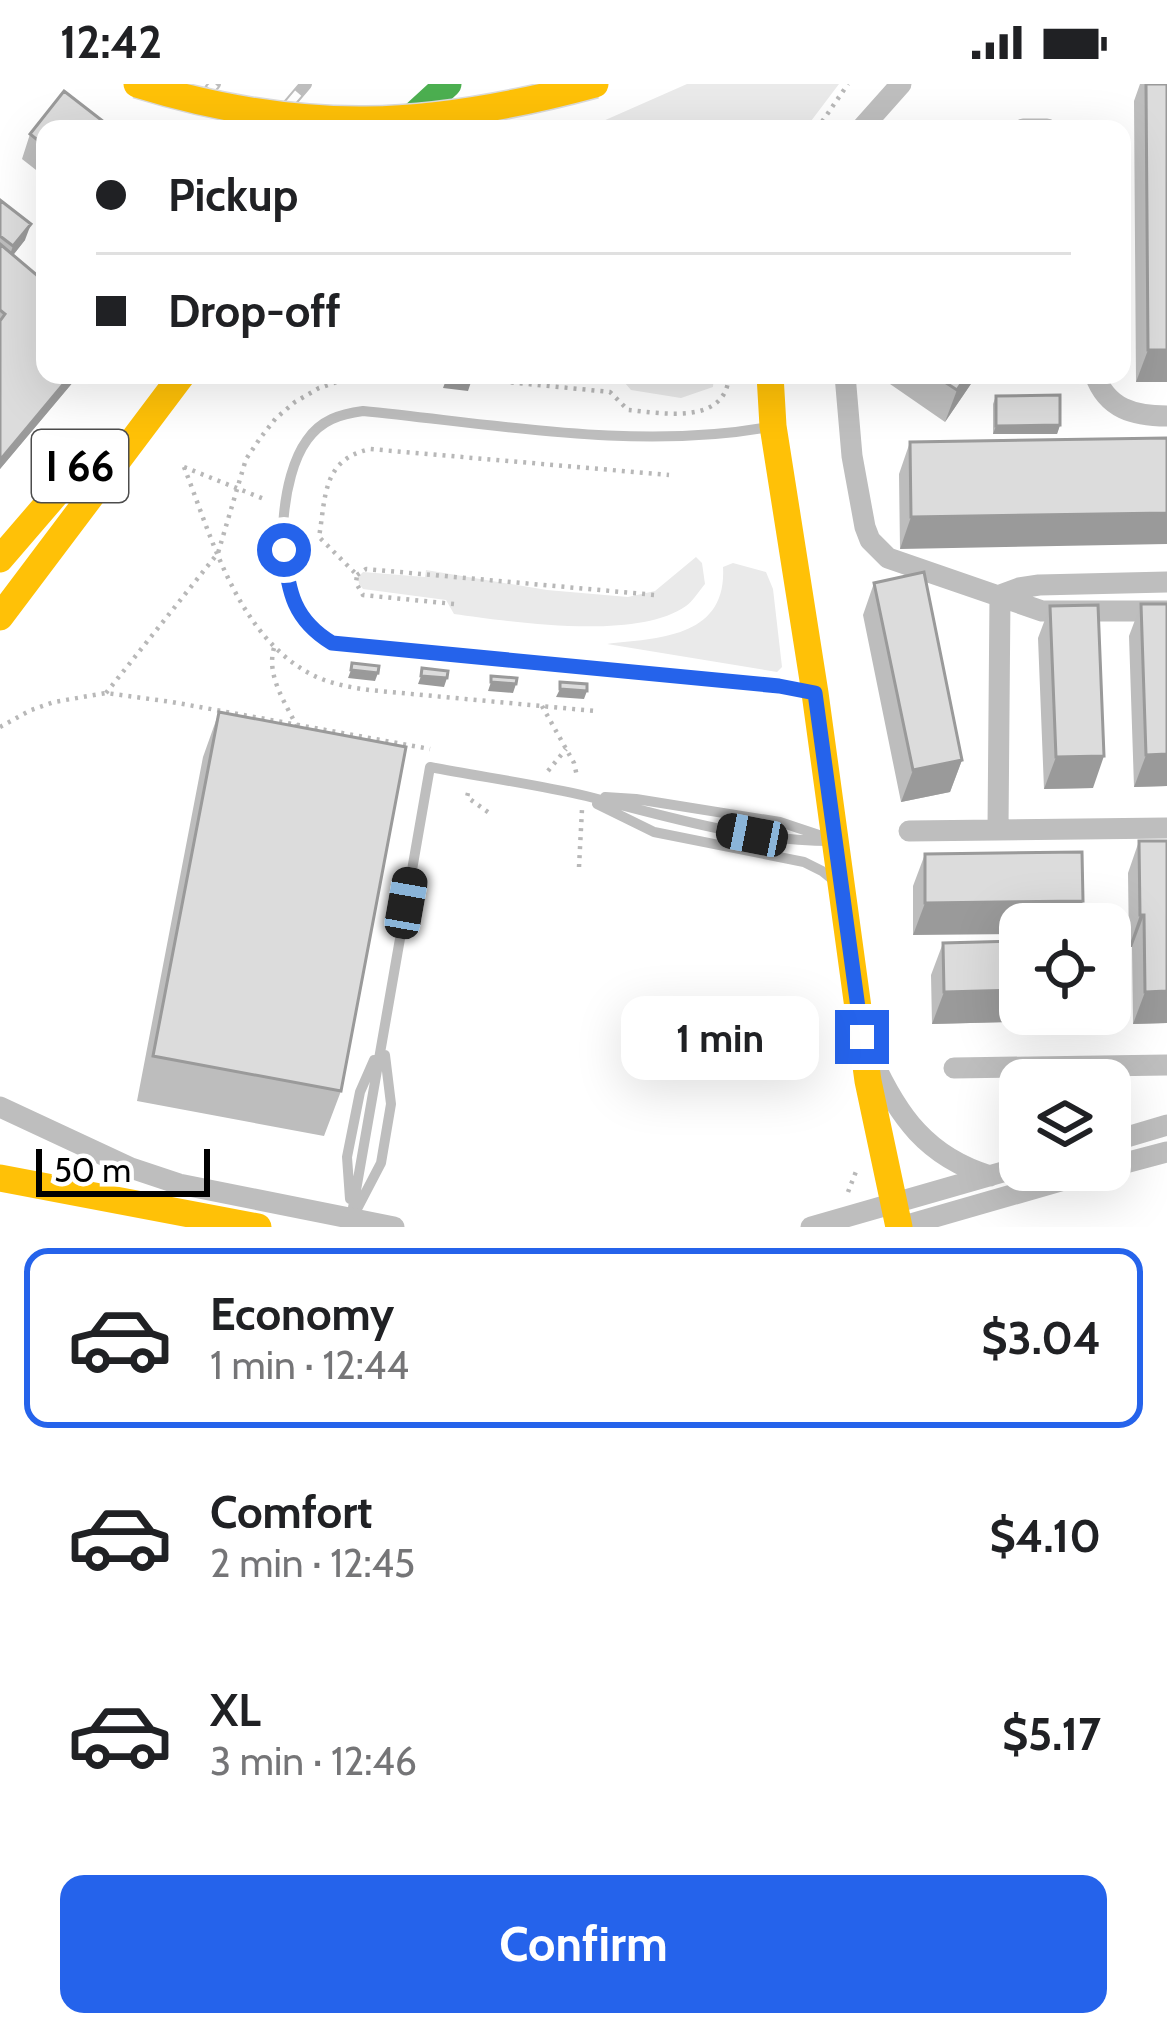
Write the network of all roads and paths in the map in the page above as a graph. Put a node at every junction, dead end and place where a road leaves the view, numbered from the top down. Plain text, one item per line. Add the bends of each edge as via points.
1 (137, 84) edge
2 (448, 84) edge
3 (595, 84) edge
4 (848, 84) edge
5 (901, 84) edge
6 (334, 120) edge
7 (409, 120) edge
8 (412, 120) edge
9 (823, 120) edge
10 (869, 120) edge
11 (153, 384) edge
12 (175, 384) edge
13 (330, 384) edge
14 (525, 384) edge
15 (727, 384) edge
16 (771, 384) edge
17 (846, 384) edge
18 (1100, 384) edge
19 (1167, 416) edge
20 (773, 426) junction
21 (669, 475) dead end
22 (236, 488) junction
23 (264, 499) dead end
24 (218, 553) junction
25 (0, 559) edge
26 (357, 575) junction
27 (1167, 582) edge
28 (1000, 595) junction
29 (655, 596) dead end
30 (454, 604) dead end
31 (1167, 611) edge
32 (0, 617) edge
33 (274, 648) junction
34 (815, 693) junction
35 (542, 706) junction
36 (595, 711) dead end
37 (296, 725) edge
38 (0, 727) edge
39 (347, 734) edge
40 (566, 749) junction
41 (344, 750) edge
42 (548, 771) dead end
43 (584, 796) junction
44 (1167, 828) edge
45 (998, 829) junction
46 (909, 831) dead end
47 (836, 841) junction
48 (579, 867) dead end
49 (843, 893) junction
50 (862, 1037) junction
51 (382, 1040) junction
52 (1131, 1065) edge
53 (1167, 1065) edge
54 (999, 1067) edge
55 (954, 1068) dead end
56 (0, 1107) edge
57 (1167, 1125) edge
58 (1131, 1136) edge
59 (1167, 1152) edge
60 (1131, 1161) edge
61 (999, 1174) edge
62 (991, 1176) junction
63 (0, 1178) edge
64 (1012, 1191) edge
65 (897, 1219) edge
66 (351, 1222) edge
67 (258, 1227) edge
68 (394, 1227) edge
69 (811, 1227) edge

1 - 6 main road, bridge via 233,111
2 - 7 main road
3 - 8 main road, bridge
4 - 9 path
5 - 10 street
11 - 25 main road, I 66
12 - 32 main road
13 - 22 path via 276,418
14 - 15 path via 610,392 628,410 678,415 706,410
16 - 20 main road
17 - 28 street via 870,540 902,565
18 - 19 street via 1115,406
20 - 34 main road
20 - 34 lane via 626,437 341,413 309,437 295,465 284,514 286,575 307,625 332,643
21 - 26 path via 359,452 332,473 319,537
22 - 23 path
22 - 24 path
22 - 24 path via 184,467
24 - 33 path
24 - 38 path via 106,693 54,702
26 - 29 path via 366,569
26 - 30 path via 363,595
27 - 28 street via 1040,585
28 - 31 street via 1042,611
28 - 45 street
33 - 35 path via 342,686
33 - 37 path via 274,678
34 - 47 main road
35 - 36 path
35 - 40 path
39 - 41 path
40 - 42 path
40 - 43 path
43 - 47 lane via 780,822
43 - 48 path
43 - 49 lane via 654,832 813,866
43 - 51 lane via 430,766
44 - 45 street
45 - 46 street
47 - 49 main road
49 - 50 main road
50 - 62 street via 924,1140
50 - 65 main road
51 - 66 lane
51 - 66 lane via 392,1104 381,1163
52 - 53 street
54 - 55 street
56 - 66 street via 179,1184
57 - 58 street
59 - 60 street
61 - 62 street
62 - 65 street
63 - 67 main road
64 - 65 street
65 - 69 street
66 - 68 street

